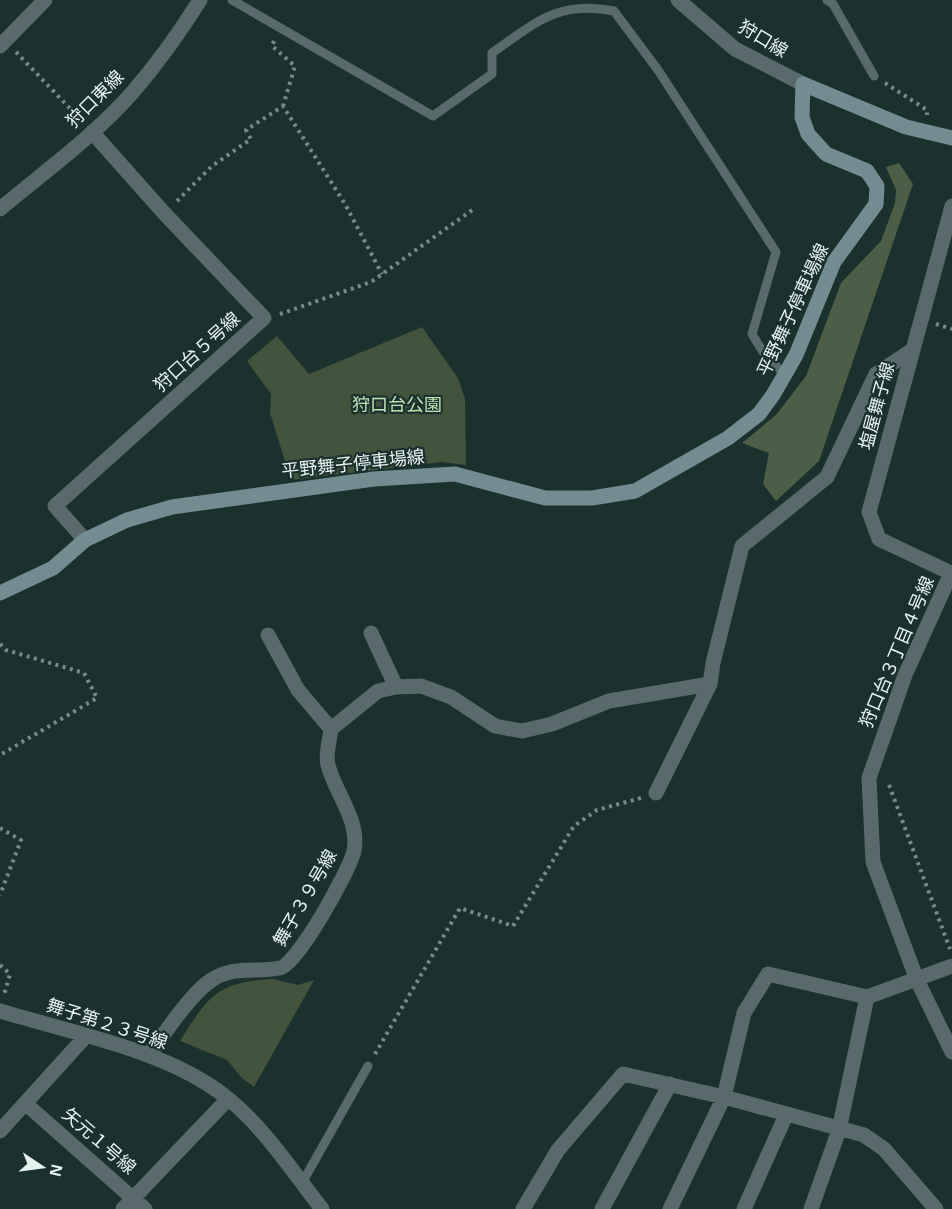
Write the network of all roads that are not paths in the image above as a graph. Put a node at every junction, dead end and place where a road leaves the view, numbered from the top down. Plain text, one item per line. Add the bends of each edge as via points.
1 (45, 0) edge
2 (200, 0) edge
3 (232, 0) edge
4 (678, 0) edge
5 (827, 0) edge
6 (32, 8) edge
7 (2, 41) edge
8 (874, 76) road end
9 (803, 84) junction
10 (92, 132) junction
11 (952, 138) edge
12 (952, 206) edge
13 (0, 209) edge
14 (911, 351) junction
15 (785, 375) junction
16 (85, 540) junction
17 (952, 573) edge
18 (0, 593) edge
19 (371, 633) dead end
20 (268, 635) dead end
21 (710, 684) junction
22 (396, 687) junction
23 (331, 729) junction
24 (656, 794) road end
25 (952, 966) edge
26 (917, 980) junction
27 (867, 998) junction
28 (2, 1004) edge
29 (85, 1037) junction
30 (952, 1052) edge
31 (149, 1055) junction
32 (368, 1066) road end
33 (670, 1084) junction
34 (724, 1097) junction
35 (228, 1099) junction
36 (26, 1104) junction
37 (786, 1115) junction
38 (839, 1130) junction
39 (0, 1131) edge
40 (302, 1183) junction
41 (134, 1205) edge
42 (316, 1207) edge
43 (523, 1209) edge
44 (602, 1209) edge
45 (670, 1209) edge
46 (744, 1209) edge
47 (811, 1209) edge
48 (936, 1209) edge

1 - 6 street
2 - 10 street, 狩口東線 via 131,94
3 - 15 lane via 433,116 492,74 492,53 545,16 588,6 615,11 776,252 752,334
4 - 9 street, 狩口線 via 735,49
5 - 8 lane
6 - 7 street
9 - 11 main road via 906,127
9 - 15 main road, 平野舞子停車場線 via 802,117 816,146 867,171 874,178 878,195 871,214 834,262
10 - 13 street, 狩口東線
10 - 16 street, 狩口台５号線 via 264,318 55,506
12 - 14 street, 塩屋舞子線
14 - 17 street, 塩屋舞子線 via 869,512 879,539
14 - 21 street via 876,374 828,477 742,546
15 - 16 main road, 平野舞子停車場線 via 759,414 744,427 635,491 592,498 545,498 455,474 374,478 172,507 127,520
16 - 18 main road, 平野舞子停車場線 via 53,568
17 - 26 street, 狩口台３丁目４号線 via 905,675 869,778 873,862
19 - 22 street
20 - 23 street via 298,690
21 - 22 street via 609,701 552,724 522,731 495,726 451,697 422,686
21 - 24 street
22 - 23 street via 378,691
23 - 31 street, 舞子３９号線 via 327,763 353,824 354,850 344,876 292,962 281,968 229,970 208,982
25 - 26 street
26 - 27 street
26 - 30 street, 狩口台３丁目４号線
27 - 34 street via 768,974 744,1013
27 - 38 street
28 - 29 street, 舞子第２３号線
29 - 31 street, 舞子第２３号線
29 - 36 street
31 - 35 street, 舞子第２３号線 via 202,1079
32 - 40 lane
33 - 34 street
33 - 43 street via 623,1074 558,1150
33 - 44 street
34 - 37 street
34 - 45 street
35 - 40 street, 舞子第２３号線
35 - 41 street
36 - 39 street
36 - 41 street, 矢元１号線
37 - 38 street
37 - 46 street
38 - 47 street
38 - 48 street via 864,1135 884,1149
40 - 42 street, 舞子第２３号線

